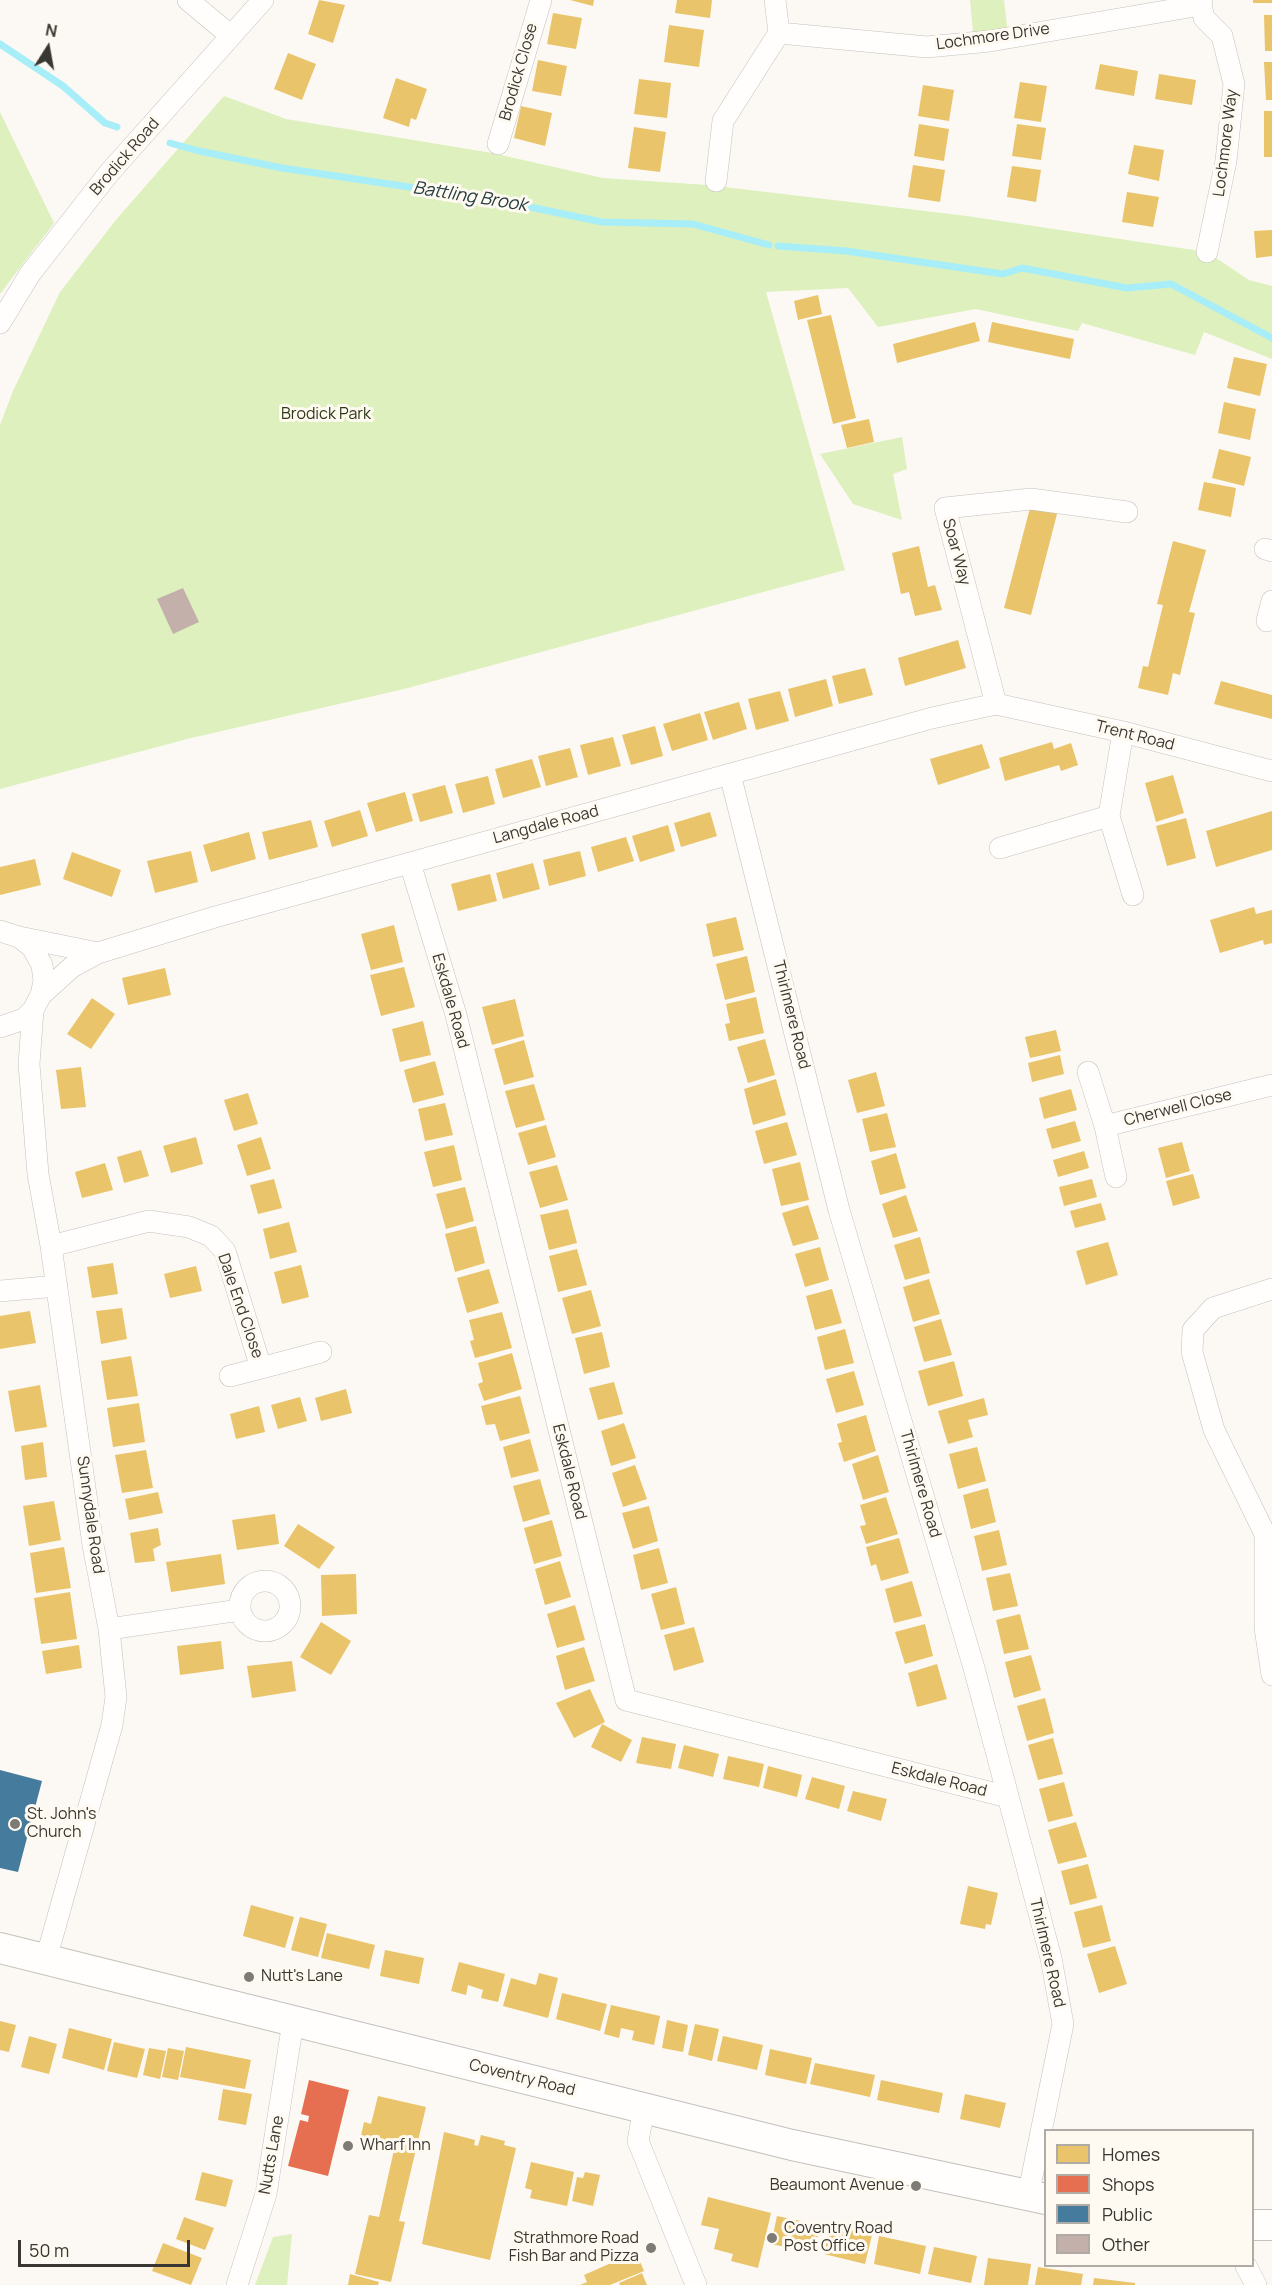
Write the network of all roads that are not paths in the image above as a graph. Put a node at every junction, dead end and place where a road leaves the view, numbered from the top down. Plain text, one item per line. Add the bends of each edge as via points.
1 (188, 0) edge
2 (263, 0) edge
3 (541, 0) edge
4 (775, 0) edge
5 (1202, 2) edge
6 (779, 33) junction
7 (231, 36) junction
8 (498, 144) dead end
9 (716, 181) dead end
10 (1207, 252) dead end
11 (0, 323) edge
12 (1127, 512) dead end
13 (996, 704) junction
14 (1123, 732) junction
15 (1272, 771) edge
16 (730, 774) junction
17 (1108, 816) junction
18 (1000, 848) dead end
19 (410, 863) junction
20 (1133, 896) dead end
21 (9, 934) edge
22 (98, 953) junction
23 (37, 1002) junction
24 (4, 1027) edge
25 (29, 1064) junction
26 (1088, 1072) dead end
27 (1272, 1085) edge
28 (1105, 1126) junction
29 (1116, 1177) dead end
30 (51, 1246) junction
31 (57, 1286) junction
32 (1272, 1289) edge
33 (0, 1292) edge
34 (321, 1352) dead end
35 (261, 1368) junction
36 (230, 1376) dead end
37 (1269, 1533) edge
38 (240, 1610) dead end
39 (109, 1629) junction
40 (1272, 1675) edge
41 (1008, 1797) junction
42 (0, 1947) edge
43 (46, 1959) junction
44 (293, 2022) junction
45 (644, 2108) junction
46 (1047, 2129) edge
47 (1044, 2151) edge
48 (1037, 2198) edge
49 (1254, 2225) edge
50 (1272, 2225) edge
51 (1247, 2267) edge
52 (237, 2285) edge
53 (696, 2285) edge
54 (1256, 2285) edge

1 - 7 street
2 - 7 street, Brodick Road
3 - 8 street, Brodick Close
4 - 6 street
5 - 6 street, Lochmore Drive via 990,41 927,47
5 - 10 street, Lochmore Way via 1204,18 1222,36 1234,84 1226,160
6 - 9 street via 723,121
7 - 11 street, Brodick Road via 109,173 30,274
12 - 13 street, Soar Way via 1031,499 945,508
13 - 14 street, Trent Road
13 - 16 street, Langdale Road
14 - 15 street, Trent Road
14 - 17 street
16 - 19 street, Langdale Road
16 - 41 street, Thirlmere Road via 839,1210 971,1657
17 - 18 street
17 - 20 street
19 - 22 street, Langdale Road
19 - 41 street, Eskdale Road via 456,1016 626,1700
21 - 22 street, Langdale Road
21 - 23 street, Sunnydale Road via 32,948 42,965 44,981
22 - 23 street, Langdale Road via 72,967
23 - 24 street, Langdale Road via 24,1019
23 - 25 street, Sunnydale Road
24 - 25 street, Sunnydale Road
25 - 30 street, Sunnydale Road via 38,1174
26 - 28 street, Cherwell Close
27 - 28 street, Cherwell Close
28 - 29 street
30 - 31 street, Sunnydale Road
30 - 35 street, Dale End Close via 149,1221 189,1227 211,1236 225,1251
31 - 33 street
31 - 39 street, Sunnydale Road via 93,1545
32 - 37 street via 1213,1308 1193,1330 1192,1352 1214,1430
34 - 35 street
35 - 36 street, Dale End Close
37 - 40 street via 1265,1628
38 - 39 street
39 - 43 street, Sunnydale Road via 116,1697 112,1725
41 - 46 street, Thirlmere Road via 1051,1958 1063,2024
42 - 43 main road, Coventry Road
43 - 44 main road, Coventry Road
44 - 45 main road, Coventry Road
44 - 52 street, Nutts Lane via 266,2194
45 - 48 main road, Coventry Road via 792,2145
45 - 53 street via 638,2141
47 - 48 street, Thirlmere Road
49 - 50 main road
51 - 54 street

